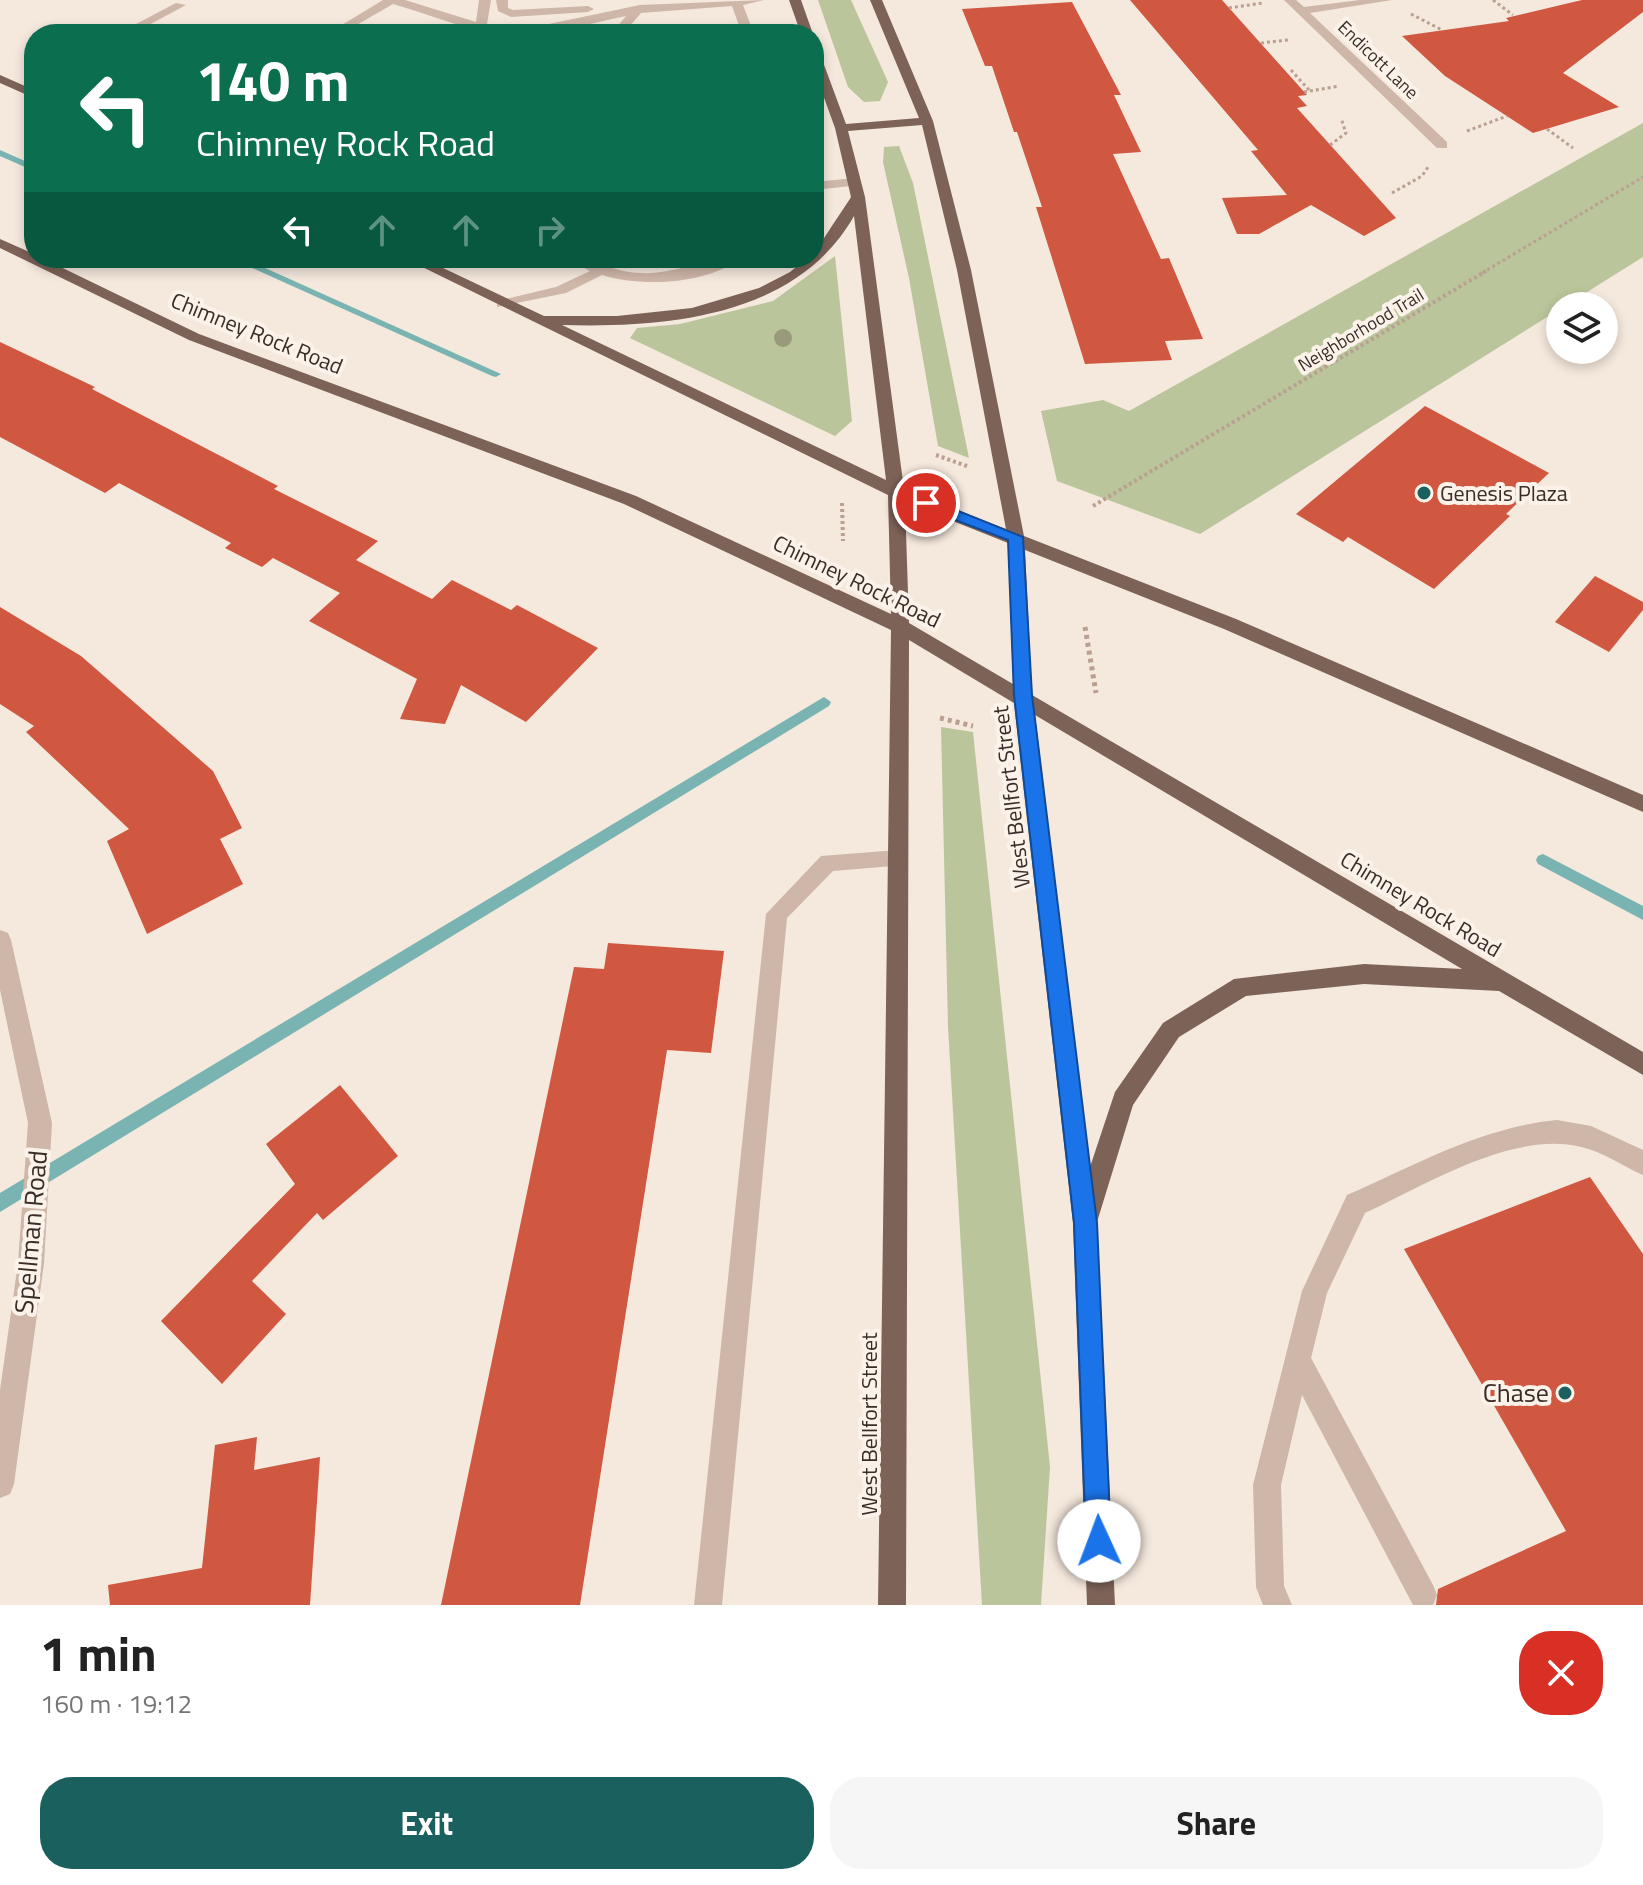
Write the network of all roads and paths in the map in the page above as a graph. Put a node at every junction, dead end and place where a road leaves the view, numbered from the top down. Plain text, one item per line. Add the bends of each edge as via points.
1 (392, 0) edge
2 (485, 0) edge
3 (502, 0) edge
4 (758, 0) edge
5 (795, 0) edge
6 (876, 0) edge
7 (1290, 0) edge
8 (1386, 0) edge
9 (1493, 0) edge
10 (736, 1) edge
11 (1274, 1) edge
12 (180, 5) dead end
13 (639, 5) edge
14 (1229, 8) dead end
15 (1302, 11) junction
16 (1409, 12) dead end
17 (1513, 15) dead end
18 (143, 24) edge
19 (350, 24) edge
20 (471, 24) edge
21 (481, 24) edge
22 (558, 24) edge
23 (625, 24) edge
24 (744, 24) edge
25 (803, 24) edge
26 (1442, 30) dead end
27 (1291, 70) dead end
28 (0, 79) edge
29 (824, 81) edge
30 (24, 88) edge
31 (1310, 91) dead end
32 (1507, 116) dead end
33 (1341, 118) dead end
34 (927, 121) junction
35 (841, 128) junction
36 (1547, 129) dead end
37 (1330, 145) dead end
38 (1442, 145) junction
39 (1573, 148) dead end
40 (1643, 177) edge
41 (824, 187) edge
42 (856, 190) junction
43 (1392, 193) dead end
44 (0, 243) edge
45 (824, 249) edge
46 (24, 255) edge
47 (52, 268) edge
48 (434, 268) edge
49 (600, 268) edge
50 (610, 268) edge
51 (701, 268) edge
52 (803, 268) edge
53 (502, 304) junction
54 (536, 320) junction
55 (936, 455) dead end
56 (967, 466) dead end
57 (896, 492) junction
58 (842, 503) dead end
59 (1093, 506) dead end
60 (1016, 537) junction
61 (843, 541) dead end
62 (900, 626) junction
63 (1085, 627) dead end
64 (1096, 693) dead end
65 (1023, 695) junction
66 (940, 718) dead end
67 (973, 726) dead end
68 (1643, 804) edge
69 (898, 859) junction
70 (0, 940) edge
71 (1504, 982) junction
72 (1643, 1064) edge
73 (1643, 1163) edge
74 (1085, 1223) junction
75 (1298, 1360) junction
76 (0, 1484) edge
77 (1423, 1595) dead end
78 (708, 1605) edge
79 (892, 1605) edge
80 (1101, 1605) edge
81 (1278, 1605) edge

1 - 19 street
1 - 20 street
2 - 21 street
3 - 13 street via 502,9 511,14
4 - 10 street
5 - 25 main road
6 - 34 main road, West Bellfort Street
7 - 15 street, Endicott Lane
8 - 15 street
9 - 17 path
10 - 13 street
10 - 24 street
11 - 14 path
12 - 18 street
13 - 22 street
13 - 23 street
15 - 38 street, Endicott Lane
16 - 26 path
27 - 31 path
28 - 30 main road
29 - 35 main road, West Bellfort Street
32 - 38 path
33 - 37 path via 1346,133
34 - 35 main road
34 - 60 main road, West Bellfort Street via 964,270
35 - 42 main road, West Bellfort Street
36 - 39 path
38 - 43 path via 1422,176
40 - 59 path, Neighborhood Trail
41 - 42 street
42 - 45 main road
42 - 57 main road, West Bellfort Street
44 - 46 main road, Chimney Rock Road
47 - 62 main road, Chimney Rock Road via 194,337 630,500
48 - 53 main road
49 - 53 street via 575,285
50 - 51 street via 627,279 672,277
52 - 54 main road via 744,298 612,324
53 - 54 main road
54 - 57 main road
55 - 56 path
57 - 60 main road
57 - 62 main road, West Bellfort Street
58 - 61 path
60 - 65 main road, West Bellfort Street
60 - 68 main road
62 - 65 main road, Chimney Rock Road
62 - 69 main road, West Bellfort Street
63 - 64 path
65 - 71 main road, Chimney Rock Road
65 - 74 main road, West Bellfort Street
66 - 67 path
69 - 78 street via 828,862 777,914
69 - 79 main road, West Bellfort Street
70 - 76 street, Spellman Road via 40,1123 31,1263
71 - 72 main road, Chimney Rock Road
71 - 74 main road via 1364,974 1242,986 1171,1030 1123,1100
73 - 75 street via 1615,1146 1560,1132 1514,1136 1356,1204 1315,1291
74 - 80 main road, West Bellfort Street
75 - 77 street
75 - 81 street via 1267,1485 1270,1587

